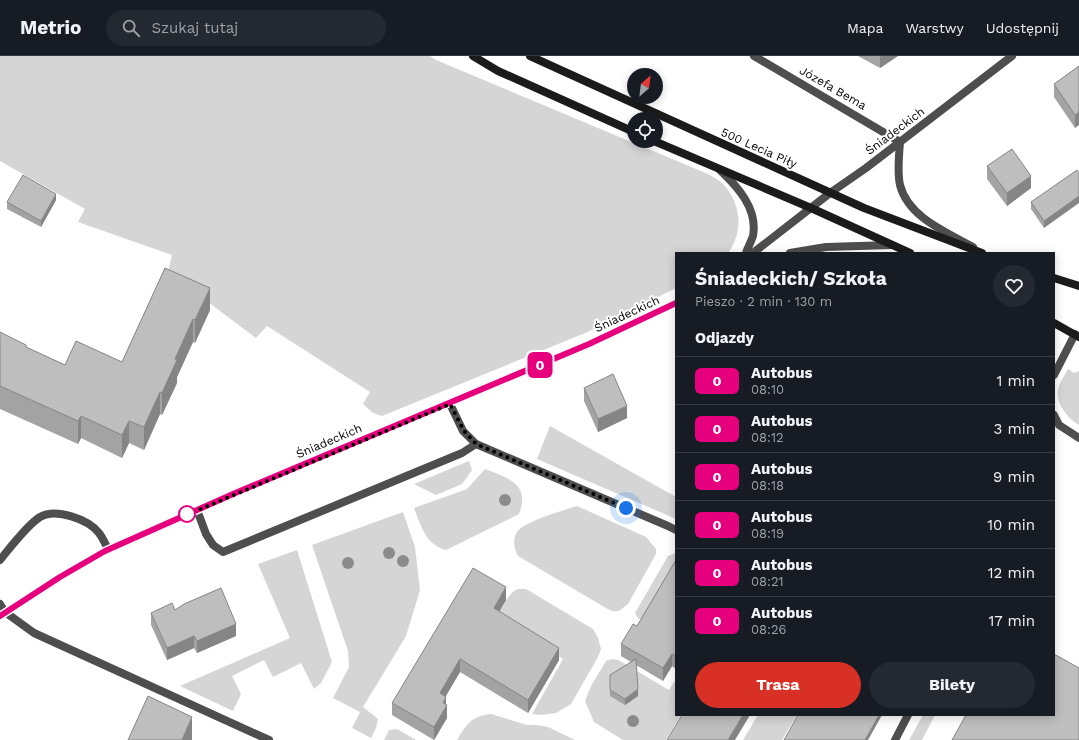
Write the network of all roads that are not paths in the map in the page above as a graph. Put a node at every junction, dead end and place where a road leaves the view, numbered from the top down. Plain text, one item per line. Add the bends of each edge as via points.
1 (473, 56) edge
2 (530, 56) edge
3 (754, 56) edge
4 (1012, 56) edge
5 (627, 129) edge
6 (900, 142) junction
7 (663, 145) edge
8 (719, 169) junction
9 (830, 193) junction
10 (810, 208) junction
11 (892, 245) junction
12 (746, 252) edge
13 (754, 252) edge
14 (796, 252) edge
15 (908, 252) edge
16 (979, 252) edge
17 (983, 252) edge
18 (1055, 278) edge
19 (1079, 286) edge
20 (675, 303) edge
21 (1055, 324) edge
22 (1077, 336) edge
23 (1055, 373) edge
24 (450, 404) junction
25 (1055, 417) edge
26 (1079, 438) edge
27 (476, 444) junction
28 (197, 510) junction
29 (675, 530) edge
30 (108, 549) junction
31 (0, 560) edge
32 (0, 604) edge
33 (3, 614) edge
34 (907, 716) edge
35 (269, 740) edge
36 (895, 740) edge

1 - 5 street via 498,71
2 - 9 street, 500 Lecia Piły
3 - 6 street, Józefa Bema
4 - 6 street, Śniadeckich
6 - 9 street, Śniadeckich
6 - 17 street via 900,184 910,205 939,229
7 - 8 street
8 - 10 street
8 - 12 street via 735,184 752,215 754,225
9 - 10 street, Śniadeckich
9 - 16 street, 500 Lecia Piły
10 - 11 street
10 - 13 street, Śniadeckich
11 - 14 street via 826,247
11 - 15 street
18 - 19 street
20 - 24 street, Śniadeckich
21 - 22 street
22 - 23 street
24 - 27 street via 464,431
24 - 28 street, Śniadeckich
25 - 26 street via 1059,425
27 - 28 street via 462,453 223,552 213,545 206,534
27 - 29 street
28 - 30 street, Śniadeckich
30 - 31 street via 89,524 79,519 49,514 32,523
30 - 33 street, Śniadeckich
32 - 33 street
33 - 35 street via 34,633
34 - 36 street

